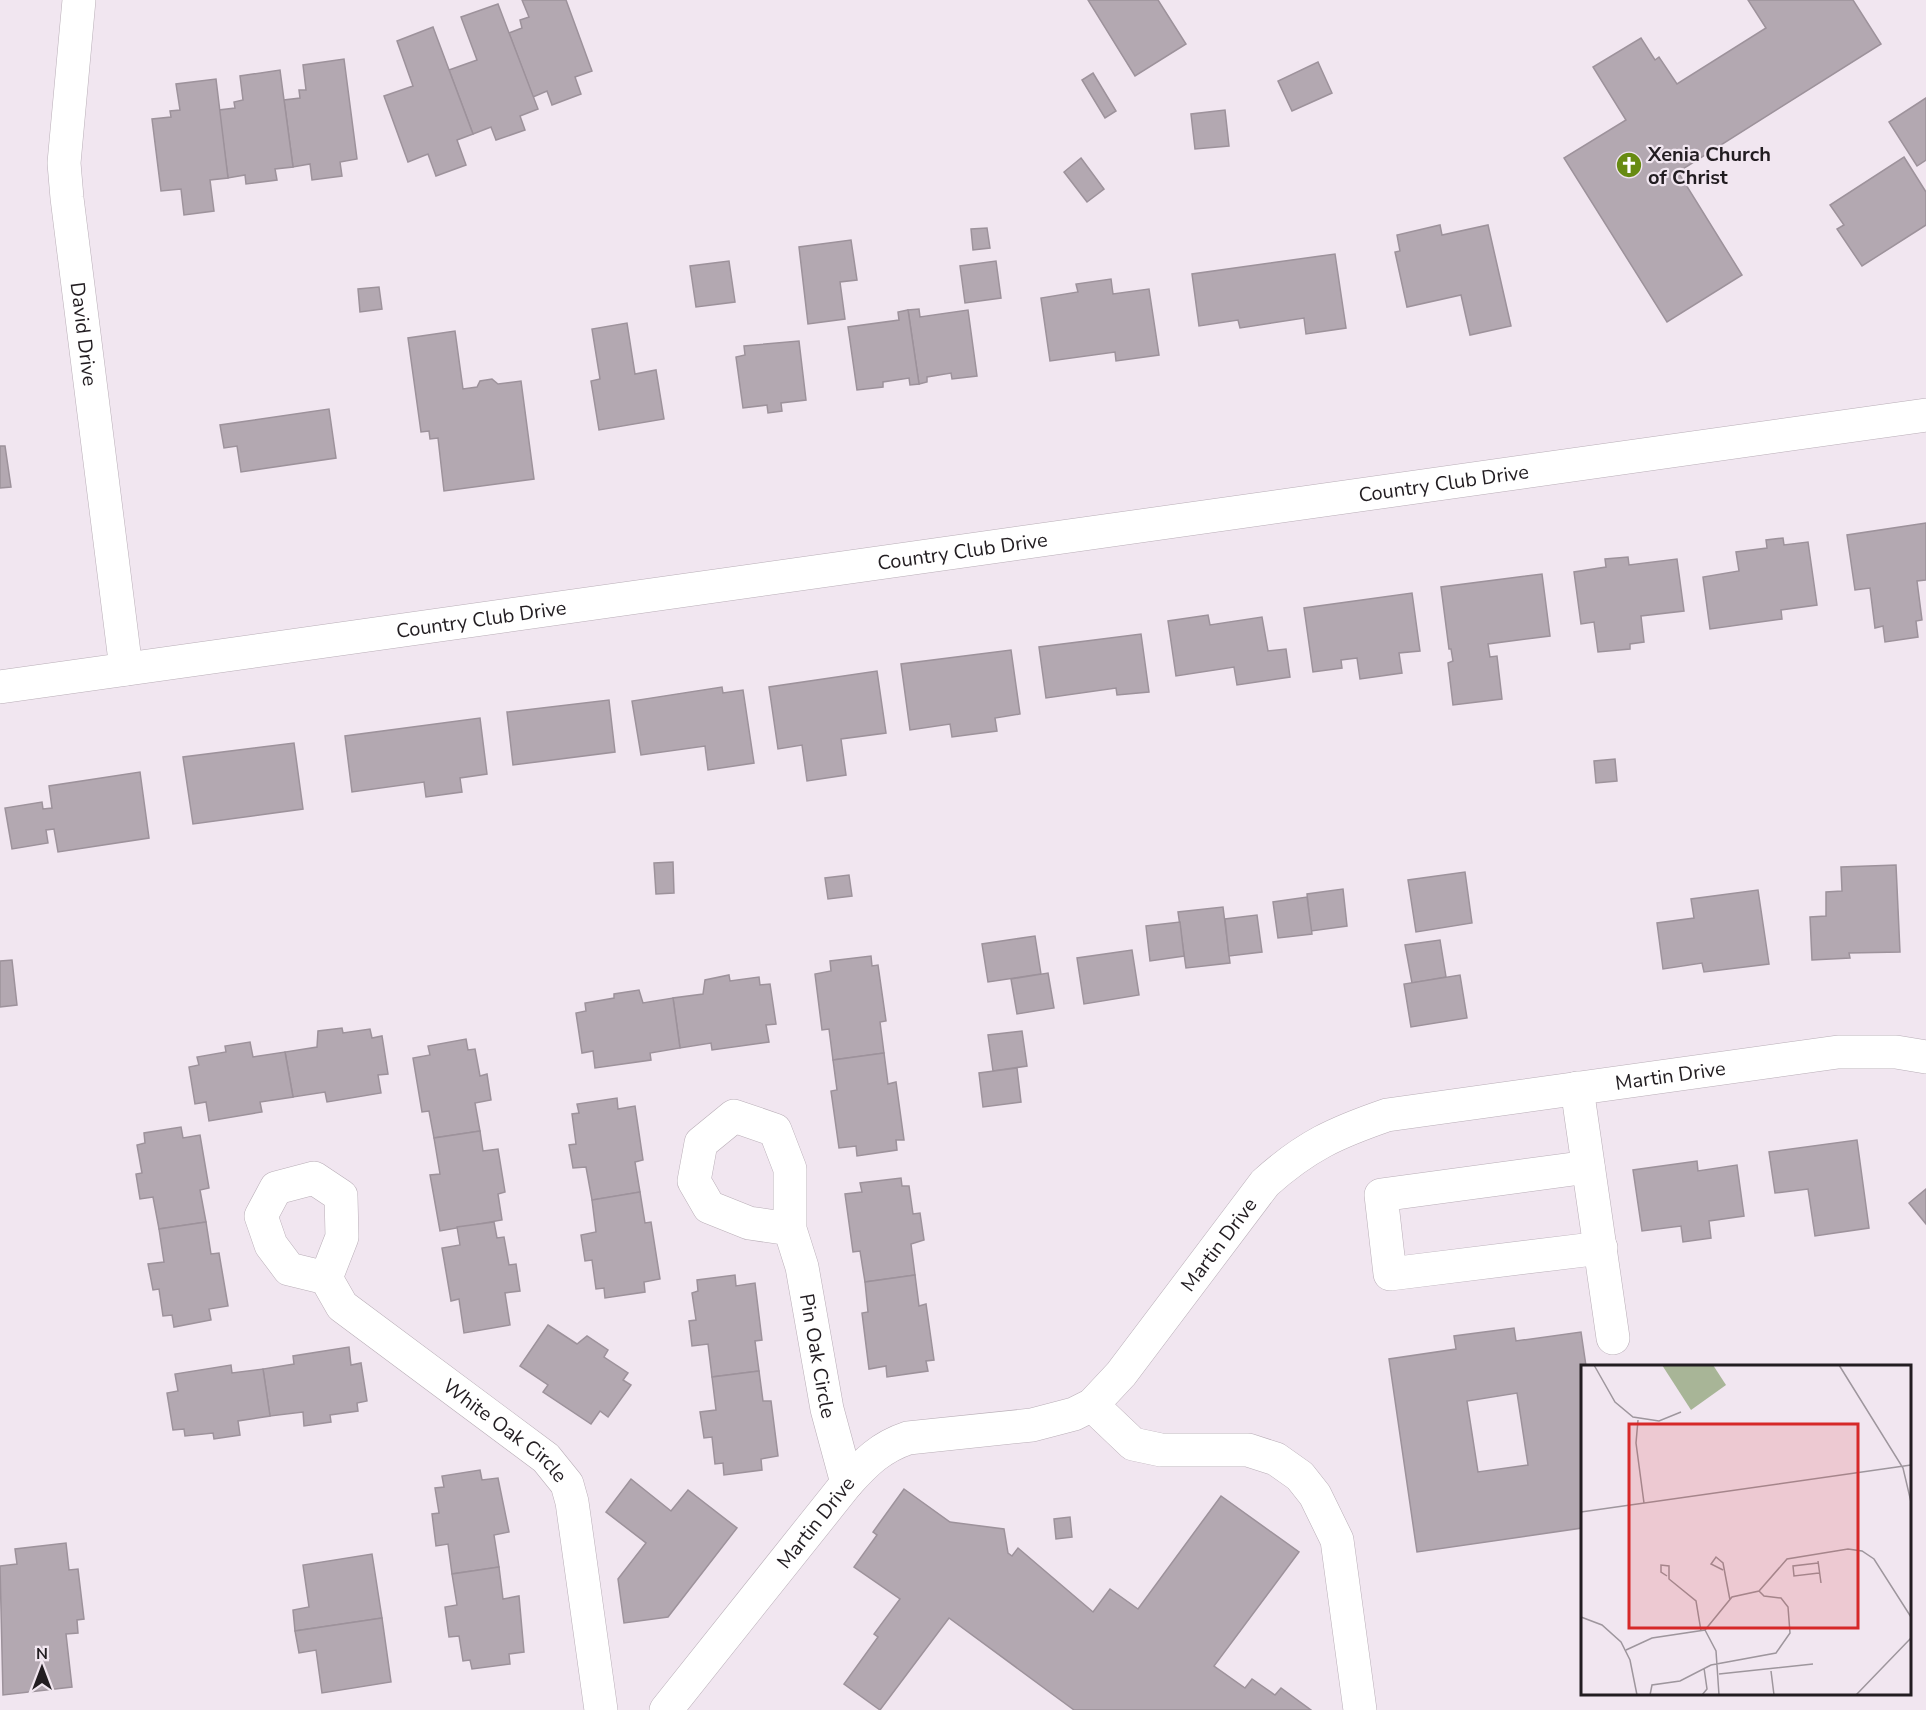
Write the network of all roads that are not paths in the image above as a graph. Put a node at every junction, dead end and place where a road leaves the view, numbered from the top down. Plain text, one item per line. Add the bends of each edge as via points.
1 (80, 0) edge
2 (1926, 416) edge
3 (126, 669) junction
4 (0, 687) edge
5 (1926, 1057) edge
6 (1577, 1088) junction
7 (1588, 1167) junction
8 (790, 1229) dead end
9 (1600, 1248) junction
10 (326, 1278) dead end
11 (1613, 1338) dead end
12 (1092, 1405) junction
13 (847, 1483) junction
14 (601, 1710) edge
15 (666, 1710) edge
16 (1360, 1710) edge

1 - 3 street, David Drive via 69,87 65,175
2 - 3 street, Country Club Drive
3 - 4 street, Country Club Drive
5 - 6 street, Martin Drive via 1896,1052 1838,1052
6 - 7 street
6 - 12 street, Martin Drive via 1387,1115 1328,1137 1294,1157 1265,1183 1120,1374
7 - 9 street
7 - 9 street via 1381,1195 1390,1274
8 - 13 street, Pin Oak Circle via 827,1409
9 - 11 street
10 - 14 street, White Oak Circle via 342,1306 546,1458 567,1484
12 - 13 street, Martin Drive via 1032,1425 908,1438 889,1444 870,1457
12 - 16 street via 1133,1444 1161,1450 1248,1450 1276,1459 1300,1476 1315,1495 1338,1540
13 - 15 street, Martin Drive

